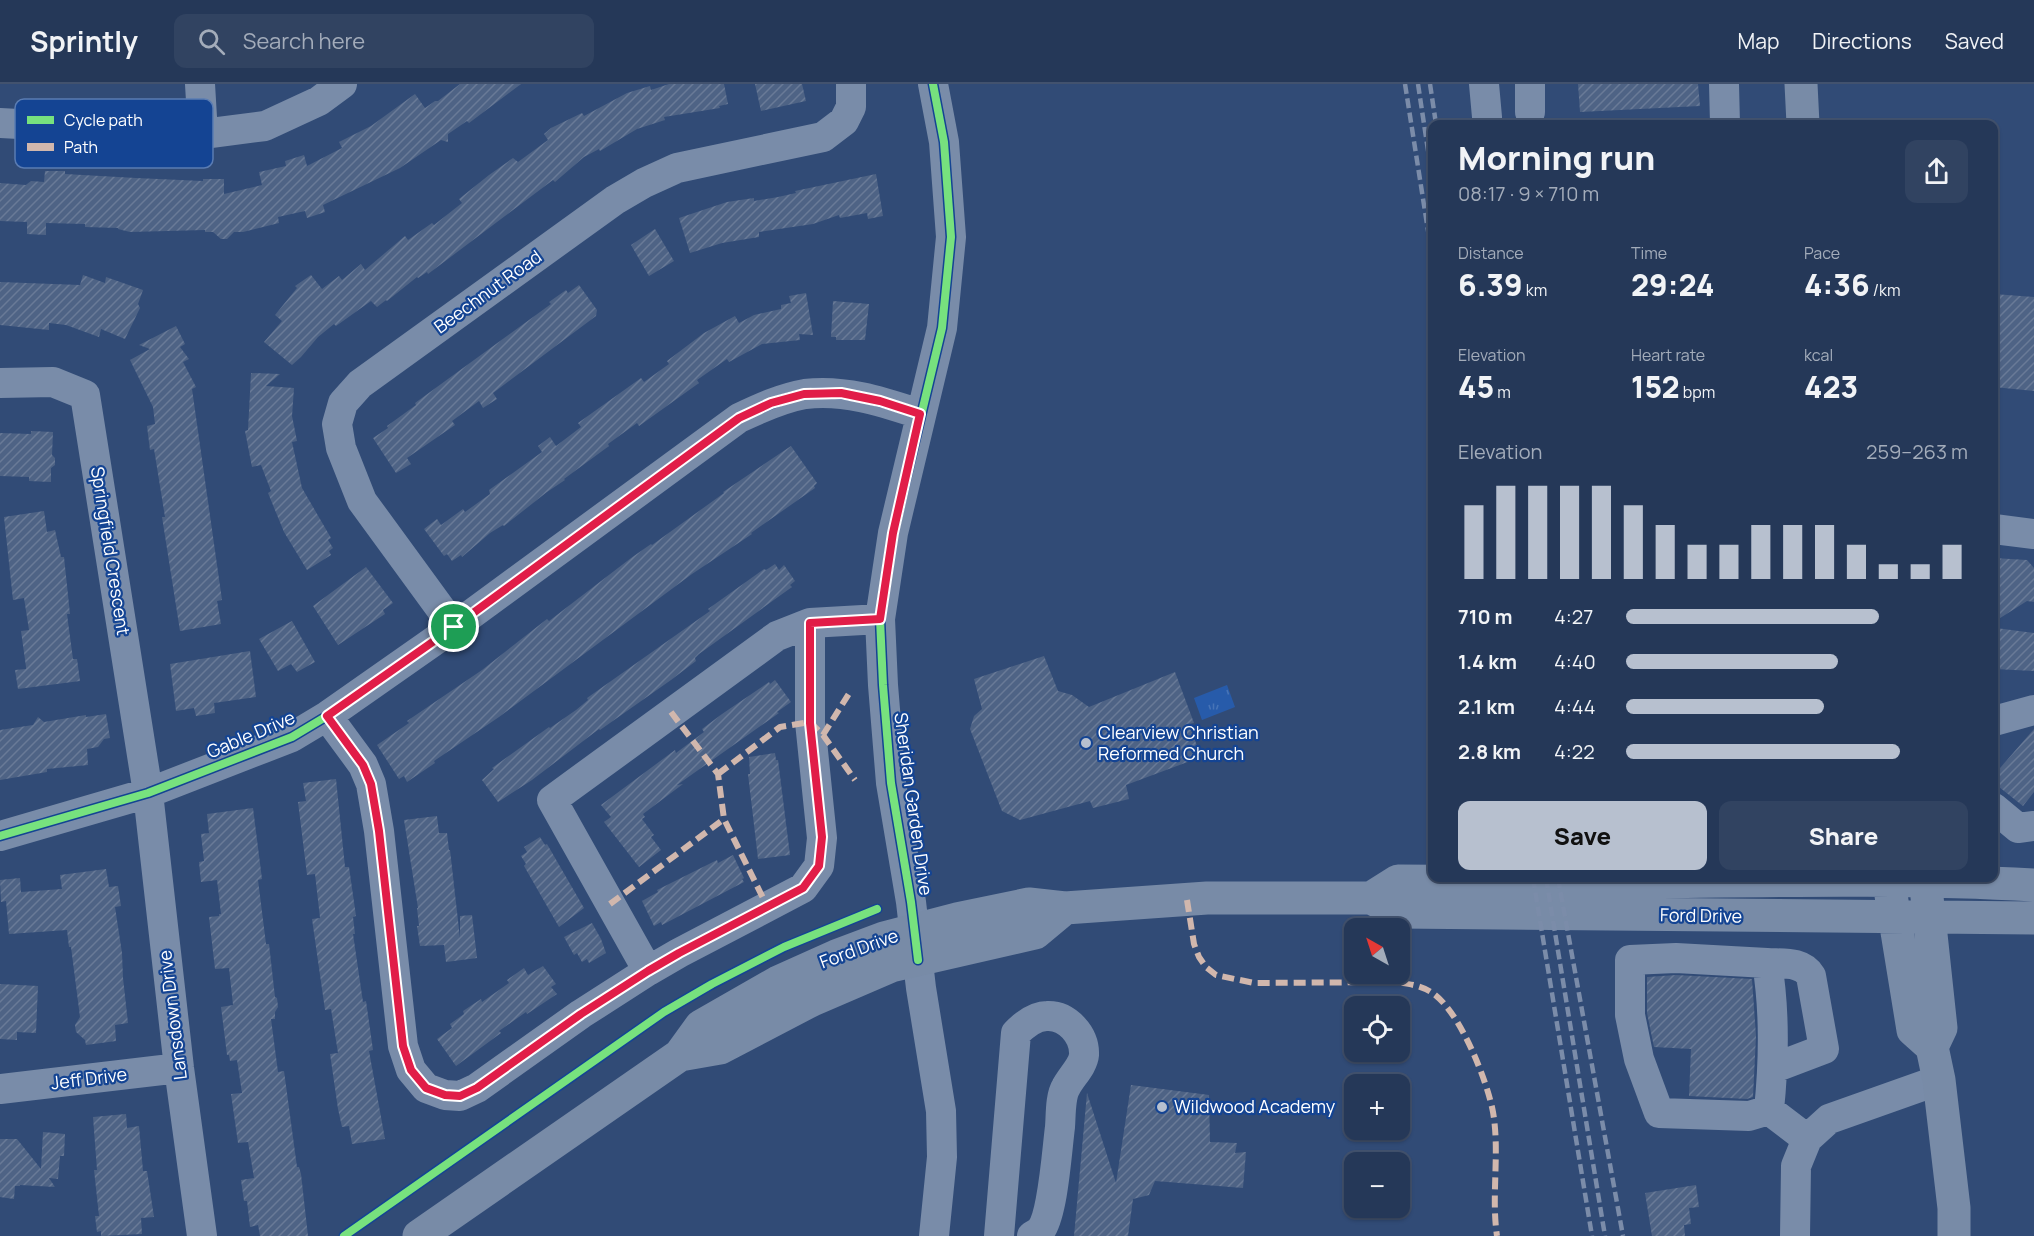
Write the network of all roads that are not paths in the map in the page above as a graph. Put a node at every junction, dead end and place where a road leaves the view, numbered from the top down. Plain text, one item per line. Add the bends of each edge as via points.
1 (200, 84) edge
2 (342, 84) edge
3 (851, 84) edge
4 (933, 84) edge
5 (1484, 84) edge
6 (1724, 84) edge
7 (1801, 84) edge
8 (201, 99) edge
9 (1486, 117) dead end
10 (1725, 120) edge
11 (1803, 120) edge
12 (0, 123) edge
13 (15, 124) edge
14 (213, 133) edge
15 (0, 383) edge
16 (920, 414) junction
17 (1998, 530) edge
18 (2034, 534) edge
19 (880, 619) junction
20 (810, 623) junction
21 (454, 627) junction
22 (2034, 710) edge
23 (327, 716) junction
24 (1998, 720) edge
25 (148, 793) junction
26 (1998, 811) edge
27 (2034, 826) edge
28 (0, 836) edge
29 (1428, 881) edge
30 (1890, 882) edge
31 (1925, 882) edge
32 (1980, 882) edge
33 (2034, 885) edge
34 (1371, 898) junction
35 (1893, 916) junction
36 (1930, 918) junction
37 (2034, 918) edge
38 (916, 945) junction
39 (1767, 963) junction
40 (648, 971) junction
41 (1932, 1047) junction
42 (179, 1068) junction
43 (1774, 1068) junction
44 (1939, 1080) junction
45 (0, 1089) edge
46 (1769, 1110) junction
47 (1807, 1139) junction
48 (202, 1236) edge
49 (419, 1236) edge
50 (934, 1236) edge
51 (999, 1236) edge
52 (1032, 1236) edge
53 (1795, 1236) edge
54 (1954, 1236) edge

1 - 8 street
2 - 14 street via 319,101 265,126
3 - 21 street, Beechnut Road via 851,107 844,121 823,137 677,168 644,183 360,384 343,402 337,424 341,448 362,501
4 - 16 street, Sheridan Garden Drive via 944,142 951,237 942,328
5 - 9 street
6 - 10 street
7 - 11 main road
12 - 13 street
15 - 25 street, Springfield Crescent via 53,382 85,395
16 - 19 street, Sheridan Garden Drive via 893,533
16 - 21 street, Gable Drive via 841,393 804,394 771,403 739,418
17 - 18 street
19 - 20 street
19 - 38 street, Sheridan Garden Drive via 891,783
20 - 40 street via 810,723 822,837 819,866 803,888
20 - 40 street via 777,636 552,800
21 - 23 street, Gable Drive
22 - 24 street
23 - 25 street, Gable Drive via 292,737
23 - 40 street via 363,765 371,784 403,1046 411,1070 426,1088 460,1096 477,1088
25 - 28 street, Gable Drive
25 - 42 street, Lansdown Drive
26 - 27 street via 2018,828
29 - 34 main road, Ford Drive via 1398,881
30 - 35 main road
31 - 36 main road
32 - 33 main road, Ford Drive
34 - 35 main road, Ford Drive via 1399,912
34 - 38 main road, Ford Drive via 1207,898 1065,908 1029,904 957,919
35 - 36 main road, Ford Drive
35 - 41 main road via 1913,1030
36 - 37 main road, Ford Drive
36 - 41 main road via 1941,1028
38 - 49 main road, Ford Drive via 891,966 812,1000 720,1048 680,1055
38 - 50 street, Sheridan Garden Drive via 940,1111 942,1157
39 - 43 street
39 - 43 street via 1807,969 1824,1049
39 - 46 street via 1676,958 1630,960 1630,1015 1639,1059 1659,1113 1749,1116
41 - 44 main road
42 - 45 street, Jeff Drive
42 - 48 street, Lansdown Drive
43 - 46 street
44 - 47 street via 1829,1119
44 - 54 main road
46 - 47 street
47 - 53 street via 1796,1166
51 - 52 street via 1016,1033 1039,1017 1049,1016 1072,1026 1084,1045 1084,1058 1065,1089 1049,1210 1041,1230

